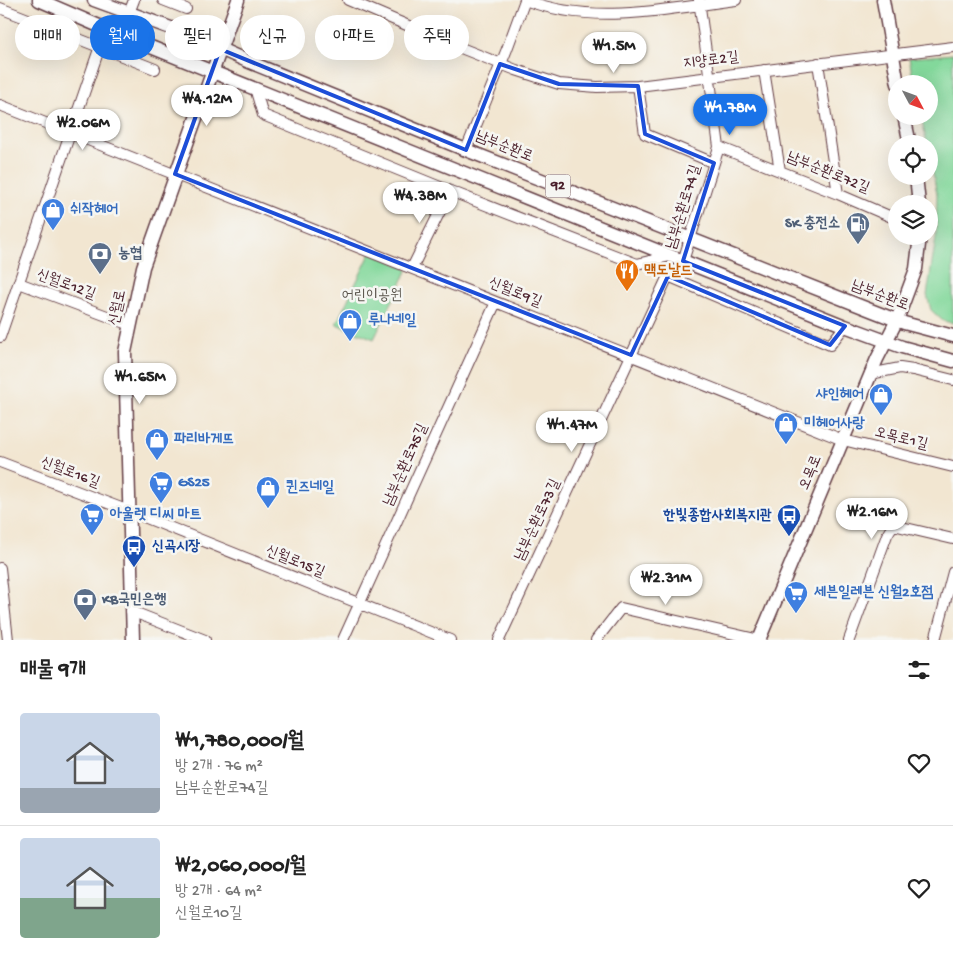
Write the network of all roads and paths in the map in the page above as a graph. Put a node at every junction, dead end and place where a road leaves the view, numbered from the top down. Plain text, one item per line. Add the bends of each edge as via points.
1 (39, 0) edge
2 (94, 0) edge
3 (104, 0) edge
4 (134, 0) edge
5 (163, 0) edge
6 (238, 0) edge
7 (348, 0) edge
8 (525, 0) edge
9 (736, 0) edge
10 (882, 0) edge
11 (700, 2) edge
12 (0, 8) edge
13 (186, 9) dead end
14 (130, 14) junction
15 (90, 22) edge
16 (230, 22) edge
17 (165, 26) edge
18 (90, 44) edge
19 (953, 47) edge
20 (155, 48) edge
21 (230, 53) edge
22 (892, 54) junction
23 (96, 60) edge
24 (131, 60) edge
25 (216, 60) edge
26 (818, 63) junction
27 (500, 64) junction
28 (155, 69) dead end
29 (764, 70) junction
30 (212, 71) junction
31 (896, 75) edge
32 (708, 77) junction
33 (638, 86) junction
34 (255, 88) junction
35 (0, 104) edge
36 (70, 132) junction
37 (719, 147) junction
38 (466, 150) junction
39 (714, 163) junction
40 (780, 171) junction
41 (176, 174) junction
42 (450, 191) junction
43 (838, 194) junction
44 (888, 216) edge
45 (690, 238) junction
46 (919, 245) edge
47 (670, 256) junction
48 (683, 261) junction
49 (412, 268) junction
50 (19, 283) junction
51 (496, 302) junction
52 (897, 320) junction
53 (131, 325) junction
54 (845, 326) junction
55 (953, 336) edge
56 (0, 337) edge
57 (887, 341) junction
58 (630, 355) junction
59 (953, 361) edge
60 (870, 374) junction
61 (953, 380) edge
62 (843, 440) junction
63 (0, 462) edge
64 (953, 466) edge
65 (129, 511) junction
66 (953, 539) edge
67 (0, 568) edge
68 (953, 572) edge
69 (360, 604) junction
70 (131, 611) junction
71 (8, 640) edge
72 (133, 640) edge
73 (205, 640) edge
74 (343, 640) edge
75 (450, 640) edge
76 (499, 640) edge
77 (596, 640) edge
78 (759, 640) edge
79 (849, 640) edge
80 (935, 640) edge

1 - 15 main road, 92
2 - 14 main road, 남부순환로 / 92
3 - 14 main road, 남부순환로
4 - 14 street
5 - 13 street
6 - 16 main road, 신월로
7 - 27 street, 지양로2길
8 - 11 street via 572,13 617,15
8 - 27 street
9 - 11 street
10 - 22 main road
11 - 32 street, 남부순환로74길
12 - 18 street
14 - 17 main road, 남부순환로 / 92
19 - 22 street, 지양로2길
20 - 30 main road, 92
21 - 38 main road, 남부순환로 / 92
22 - 26 street, 지양로2길
22 - 31 main road
23 - 36 street
24 - 28 street
25 - 30 main road, 신월로
26 - 29 street, 지양로2길
26 - 43 street
27 - 33 street, 지양로2길 via 559,84
27 - 38 street
29 - 32 street, 지양로2길
29 - 40 street
30 - 34 main road, 92
30 - 41 main road, 신월로
32 - 33 street, 지양로2길
32 - 37 street, 남부순환로74길
33 - 39 street, 남부순환로74길 via 645,134
34 - 42 street via 263,115
34 - 47 main road, 92
35 - 36 street, 신월로9길
36 - 41 street, 신월로9길
36 - 50 street
37 - 39 street, 남부순환로74길
37 - 40 street, 남부순환로72길
38 - 45 main road, 남부순환로 / 92
39 - 45 street, 남부순환로74길
40 - 43 street, 남부순환로72길
41 - 49 street, 신월로9길
41 - 53 main road, 신월로 via 143,266
42 - 47 street via 637,264
42 - 49 street
43 - 44 street, 남부순환로72길
45 - 48 street, 남부순환로74길
45 - 52 main road, 남부순환로 / 92
46 - 52 main road via 916,269
47 - 48 main road, 92
48 - 54 main road, 92
49 - 51 street, 신월로9길
50 - 53 street, 신월로12길
50 - 56 street
51 - 58 street, 신월로9길
51 - 69 street, 남부순환로75길
52 - 55 main road, 남부순환로 / 92
52 - 57 main road, 오목로
53 - 65 main road, 신월로 via 125,352
54 - 57 main road, 92
54 - 58 street, 남부순환로73길 via 830,345 668,276
57 - 59 main road, 92
57 - 60 main road, 오목로
58 - 62 street, 신월로9길
58 - 76 street, 남부순환로73길
60 - 61 street via 900,368
60 - 62 main road, 오목로
62 - 64 street, 오목로1길
62 - 78 main road, 오목로
63 - 65 street, 신월로16길
65 - 69 street, 신월로15길
65 - 70 main road, 신월로
66 - 79 street via 893,525
67 - 71 street
68 - 80 street
69 - 74 street, 남부순환로75길
69 - 75 street, 신월로15길
70 - 72 main road, 신월로
70 - 73 street
77 - 78 street via 621,608

